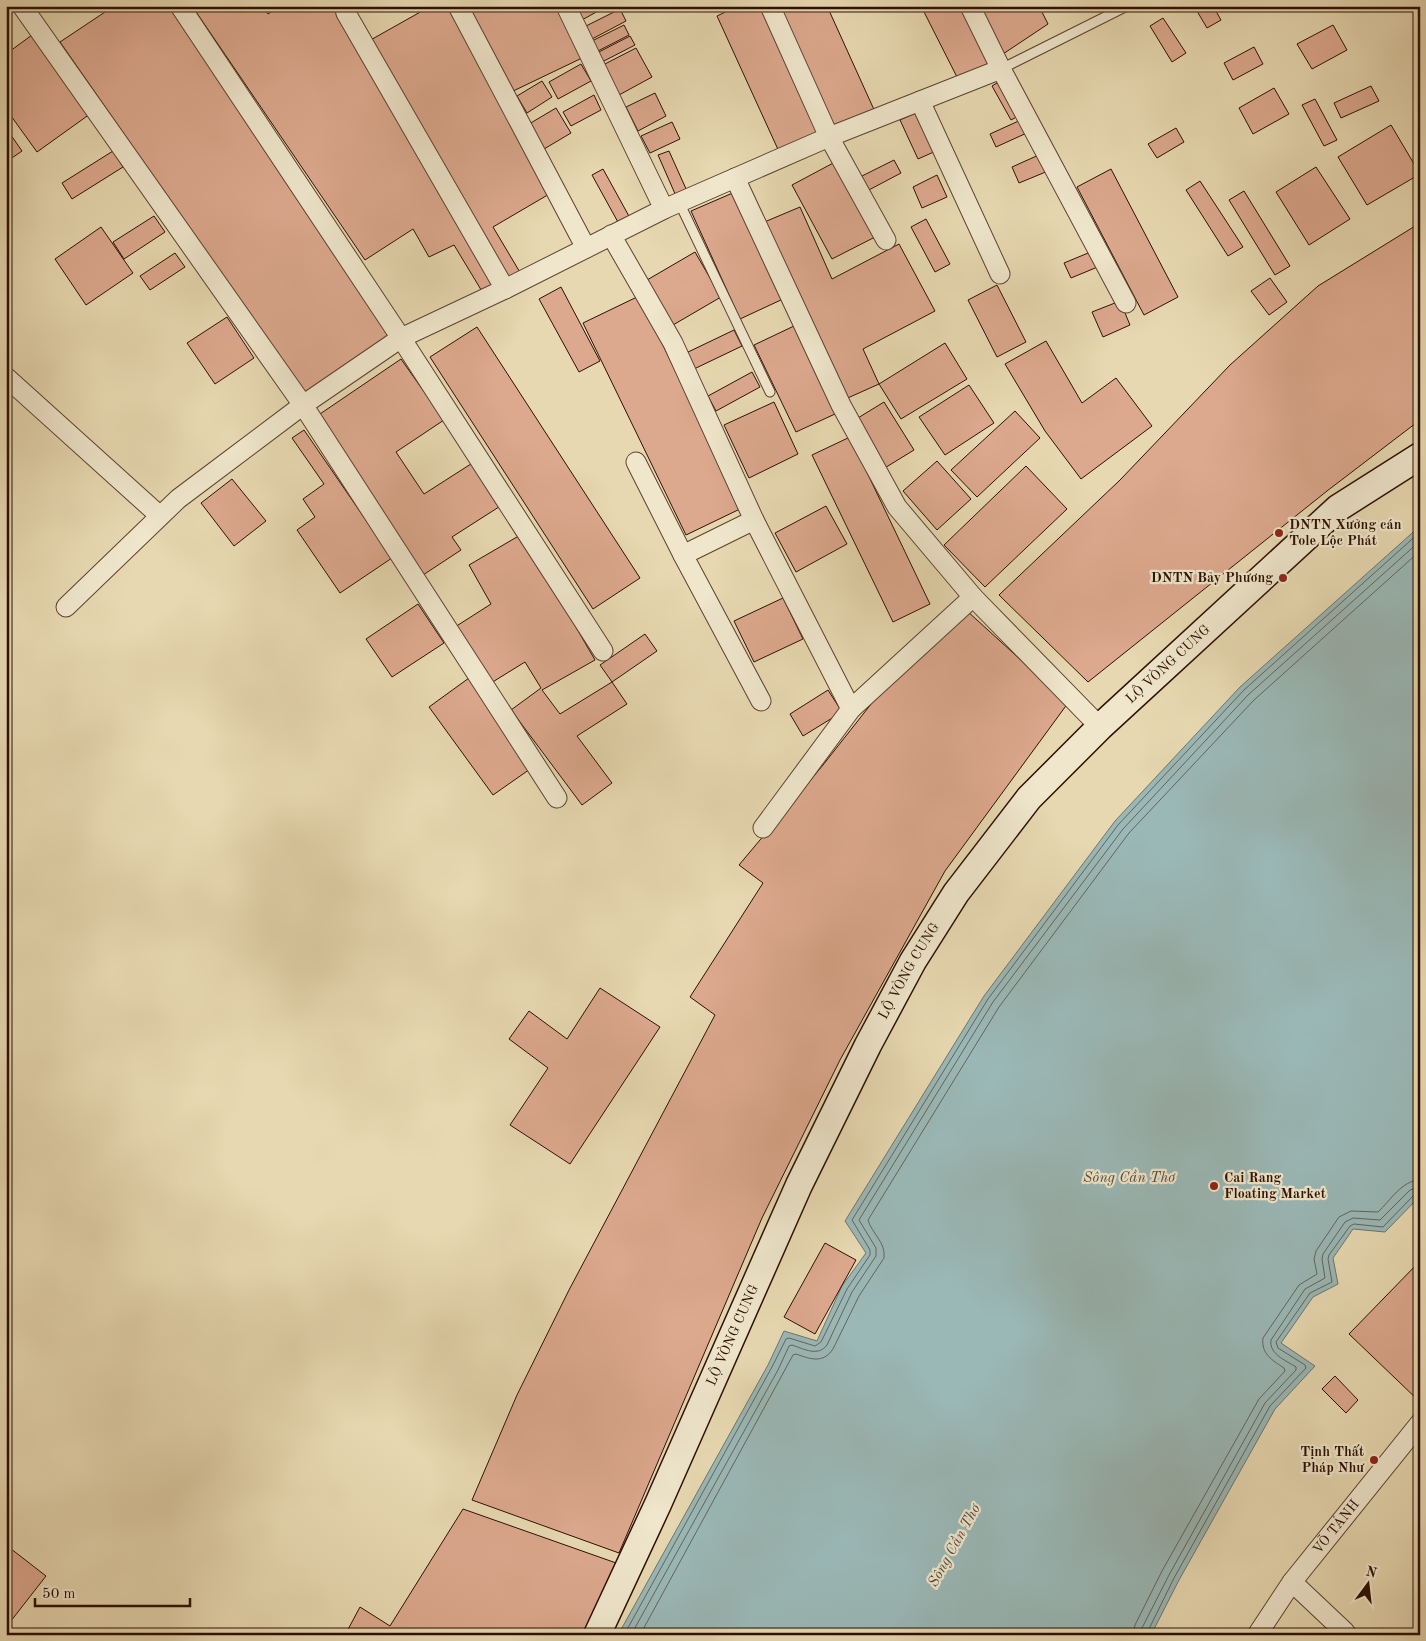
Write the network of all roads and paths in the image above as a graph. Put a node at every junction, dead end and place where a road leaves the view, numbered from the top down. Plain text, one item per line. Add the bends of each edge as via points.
1 (22, 6) edge
2 (180, 6) edge
3 (344, 6) edge
4 (458, 6) edge
5 (566, 6) edge
6 (770, 6) edge
7 (970, 6) edge
8 (1127, 6) edge
9 (1001, 69) junction
10 (920, 101) junction
11 (829, 137) junction
12 (735, 178) junction
13 (672, 205) junction
14 (612, 235) junction
15 (886, 240) dead end
16 (586, 248) junction
17 (1000, 274) dead end
18 (505, 289) junction
19 (1126, 302) dead end
20 (401, 338) junction
21 (6, 377) edge
22 (770, 392) dead end
23 (303, 406) junction
24 (1420, 456) edge
25 (636, 462) dead end
26 (160, 516) junction
27 (754, 520) junction
28 (682, 555) junction
29 (973, 597) junction
30 (66, 607) dead end
31 (603, 651) dead end
32 (761, 701) dead end
33 (851, 709) junction
34 (1100, 727) junction
35 (557, 798) dead end
36 (763, 828) dead end
37 (1420, 1423) edge
38 (1292, 1582) junction
39 (1345, 1632) dead end
40 (598, 1635) edge
41 (1257, 1635) edge

1 - 23 street
2 - 20 street
3 - 18 street
4 - 16 street
5 - 13 street
6 - 11 street
7 - 9 street
8 - 9 lane
9 - 10 street
9 - 19 street
10 - 11 street
10 - 17 street
11 - 12 street
11 - 15 street
12 - 13 street
12 - 29 street via 841,405 897,507
13 - 14 street
13 - 22 lane
14 - 16 street
14 - 27 street via 673,343
16 - 18 street
18 - 20 street
20 - 23 street
20 - 31 street
21 - 26 street
23 - 26 street
23 - 35 street
24 - 34 main road, LỘ VÒNG CUNG via 1338,508
25 - 28 street
26 - 30 street
27 - 28 street
27 - 33 street
28 - 32 street
29 - 33 street
29 - 34 street
33 - 36 street
34 - 40 main road, LỘ VÒNG CUNG via 1029,798 956,893 913,961 799,1185
37 - 38 street, VÕ TÁNH
38 - 39 street
38 - 41 street, VÕ TÁNH

